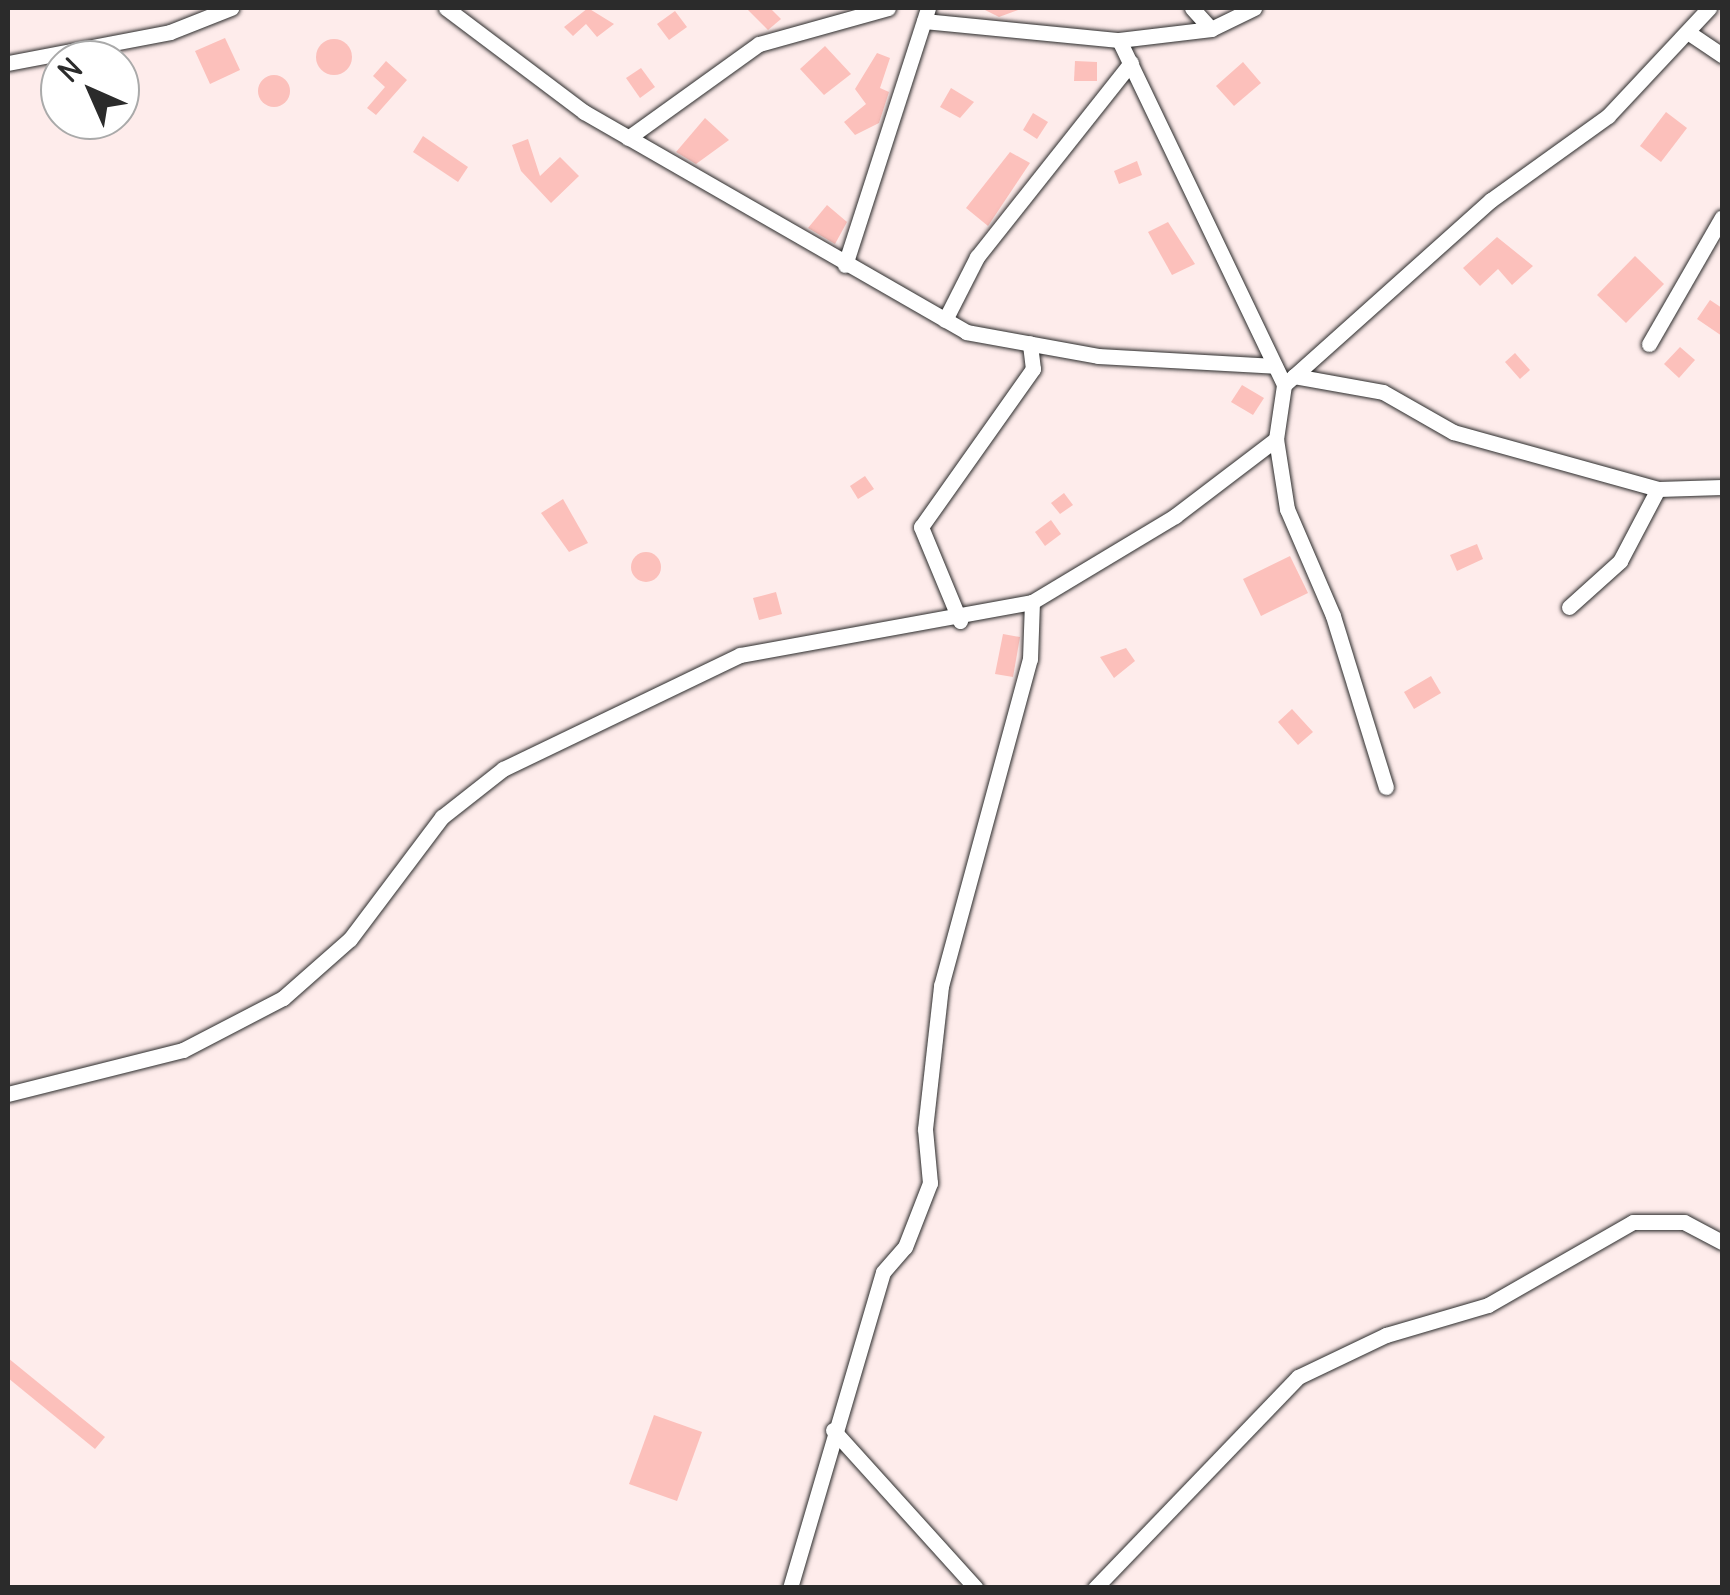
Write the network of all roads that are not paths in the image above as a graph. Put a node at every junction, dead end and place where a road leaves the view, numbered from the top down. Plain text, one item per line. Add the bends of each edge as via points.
1 (230, 8) edge
2 (446, 8) edge
3 (888, 8) edge
4 (1192, 8) edge
5 (1254, 8) edge
6 (1709, 8) edge
7 (926, 14) edge
8 (1211, 29) junction
9 (1689, 34) junction
10 (1120, 40) junction
11 (1722, 56) edge
12 (8, 63) edge
13 (1131, 63) junction
14 (628, 138) junction
15 (1722, 216) edge
16 (846, 265) junction
17 (945, 320) junction
18 (1030, 343) junction
19 (1649, 344) dead end
20 (1275, 366) junction
21 (1289, 380) junction
22 (1276, 439) junction
23 (1722, 486) edge
24 (1658, 489) junction
25 (1032, 602) junction
26 (1569, 607) dead end
27 (960, 620) junction
28 (1386, 787) dead end
29 (8, 1094) edge
30 (1722, 1240) edge
31 (833, 1430) junction
32 (790, 1588) edge
33 (976, 1588) edge
34 (1095, 1588) edge

1 - 12 street via 170,32
2 - 14 street
3 - 14 street via 759,44
4 - 8 street
5 - 8 street
6 - 9 street
7 - 10 street
7 - 16 street
8 - 10 street
9 - 11 street
9 - 21 street via 1608,116 1491,200
10 - 13 street
13 - 17 street via 978,257
13 - 20 street
14 - 16 street
15 - 19 street
16 - 17 street
17 - 18 street
18 - 20 street
18 - 27 street via 1033,369 921,528
20 - 21 street
21 - 22 street
21 - 24 street via 1384,392 1452,432
22 - 25 street via 1174,516
22 - 28 street via 1286,509 1333,616
23 - 24 street
24 - 26 street via 1620,560
25 - 27 street
25 - 31 street via 1030,659 942,986 925,1130 930,1183 905,1246 884,1272 878,1316
27 - 29 street via 740,655 503,769 442,817 350,939 283,998 183,1050
30 - 34 street via 1684,1222 1633,1222 1488,1305 1386,1335 1298,1378
31 - 32 street
31 - 33 street

